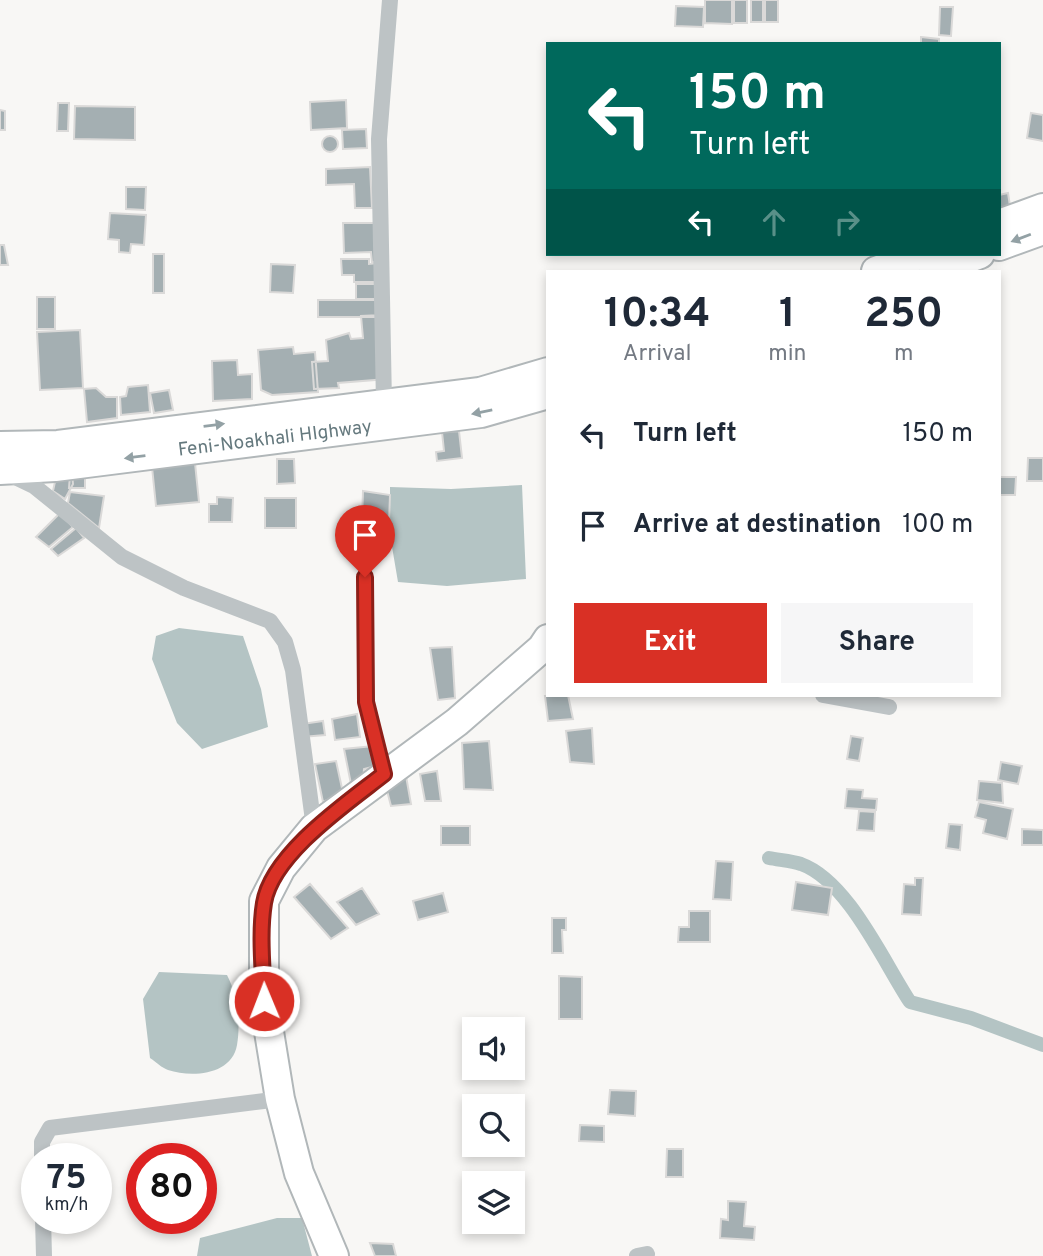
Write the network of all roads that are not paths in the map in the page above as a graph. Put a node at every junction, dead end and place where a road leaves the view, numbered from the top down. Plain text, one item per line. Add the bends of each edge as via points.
1 (390, 0) edge
2 (1043, 208) edge
3 (1001, 223) edge
4 (1043, 230) edge
5 (1001, 245) edge
6 (917, 256) edge
7 (975, 256) edge
8 (879, 270) edge
9 (937, 270) edge
10 (546, 373) edge
11 (546, 395) edge
12 (384, 404) junction
13 (0, 464) edge
14 (365, 577) dead end
15 (546, 646) edge
16 (834, 697) edge
17 (889, 706) dead end
18 (384, 774) junction
19 (314, 828) junction
20 (280, 1099) junction
21 (42, 1143) edge
22 (43, 1234) edge
23 (44, 1256) edge
24 (334, 1256) edge

1 - 12 street via 379,139
2 - 3 highway
4 -> 5 highway
6 - 8 highway
7 - 9 highway
10 - 12 highway, Feni-Noakhali HIghway via 480,392
11 -> 13 highway, Feni-Noakhali HIghway via 481,414 55,467
13 -> 12 highway, Feni-Noakhali HIghway via 58,445
13 - 19 street via 122,557 184,588 270,621 285,642 293,670
14 - 18 street via 366,702
15 - 18 highway via 457,722
16 - 17 street
18 - 19 highway
19 - 20 highway via 281,868 264,901 264,1001
20 - 21 street via 50,1128
20 - 24 highway via 299,1173
22 - 23 street

